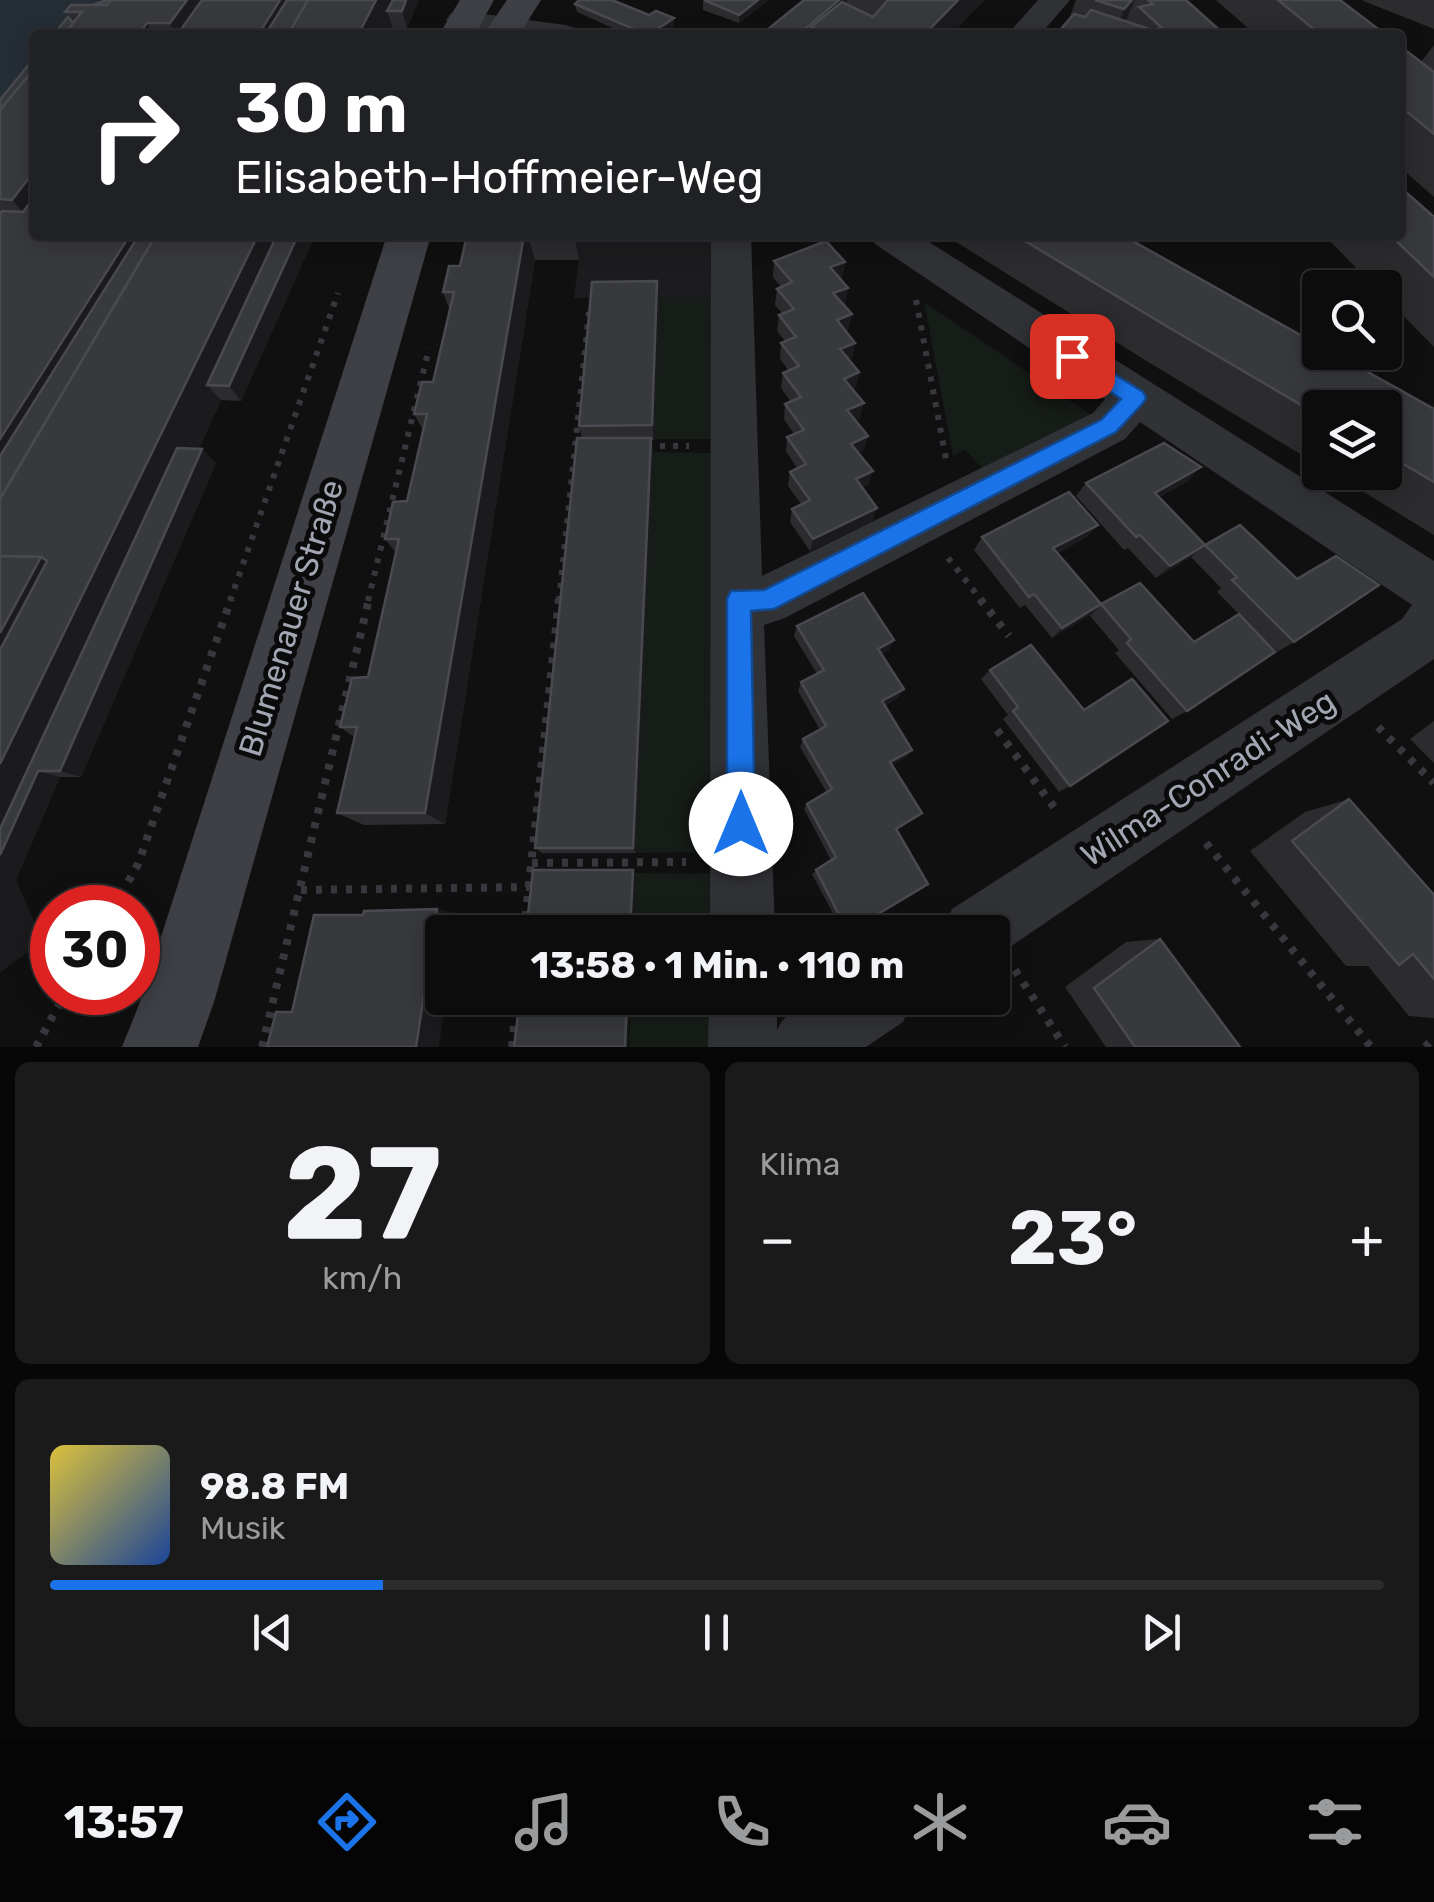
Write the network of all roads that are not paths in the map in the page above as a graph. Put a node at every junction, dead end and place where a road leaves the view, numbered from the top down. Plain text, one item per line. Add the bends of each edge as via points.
1 (1055, 0) edge
2 (465, 18) edge
3 (510, 20) edge
4 (547, 30) edge
5 (1028, 30) edge
6 (408, 240) edge
7 (731, 240) edge
8 (896, 240) edge
9 (1135, 398) junction
10 (1434, 590) edge
11 (739, 599) junction
12 (1434, 618) edge
13 (742, 915) edge
14 (1010, 934) edge
15 (743, 1015) edge
16 (854, 1015) edge
17 (170, 1032) edge
18 (743, 1047) edge
19 (806, 1047) edge

1 - 5 street
2 - 3 street
3 - 4 street
6 - 17 street, Blumenauer Straße
7 - 11 street
8 - 9 street
9 - 10 street
9 - 11 street via 1109,426 921,523 766,601
11 - 13 street
12 - 14 street, Wilma-Conradi-Weg via 1421,637 1090,855
15 - 18 street
16 - 19 street

